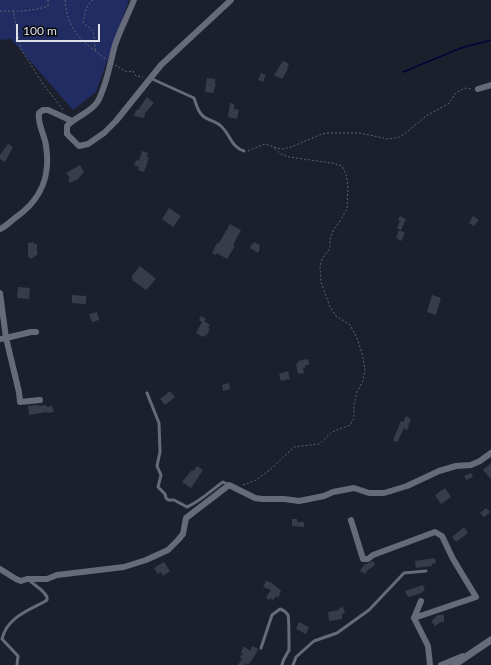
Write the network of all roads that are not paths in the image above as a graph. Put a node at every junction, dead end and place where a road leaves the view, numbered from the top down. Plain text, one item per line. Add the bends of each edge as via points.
1 (134, 0) edge
2 (232, 0) edge
3 (150, 78) junction
4 (491, 85) edge
5 (478, 89) road end
6 (72, 121) junction
7 (244, 151) road end
8 (0, 229) edge
9 (0, 293) edge
10 (36, 332) dead end
11 (3, 339) edge
12 (147, 393) dead end
13 (40, 400) dead end
14 (491, 453) edge
15 (232, 486) junction
16 (351, 520) dead end
17 (0, 569) edge
18 (426, 571) dead end
19 (27, 578) junction
20 (421, 601) dead end
21 (414, 618) junction
22 (491, 640) edge
23 (261, 648) dead end
24 (469, 654) junction
25 (17, 665) edge
26 (282, 665) edge
27 (293, 665) edge
28 (430, 665) edge
29 (441, 665) edge
30 (454, 665) edge

1 - 6 street via 120,32 98,101 90,110
2 - 3 street
3 - 6 street via 116,121 88,144 79,146 67,134 67,126
3 - 7 lane via 194,98 202,116 221,126 234,145
4 - 5 street
6 - 8 street via 48,110 39,113 48,170 44,184 30,206
9 - 11 street
10 - 11 street
11 - 13 street via 20,402
12 - 15 lane via 159,423 158,466 161,475 158,487 166,498 187,507 201,500 222,482
14 - 15 street via 471,465 439,470 406,486 384,493 369,493 354,488 299,501 255,498
15 - 19 street via 186,518 183,534 168,550 146,560 124,567 57,575 47,579
16 - 21 street via 363,559 435,532 442,536 476,597
17 - 19 street via 21,581
18 - 27 lane via 404,573 369,610 337,633 314,641 296,657
19 - 25 lane via 43,590 47,600 15,618 3,634 2,639 18,656
20 - 21 street
21 - 28 street via 428,646
22 - 24 street
23 - 26 lane via 272,615 280,609 284,610 289,618 290,643
24 - 29 street
24 - 30 street

